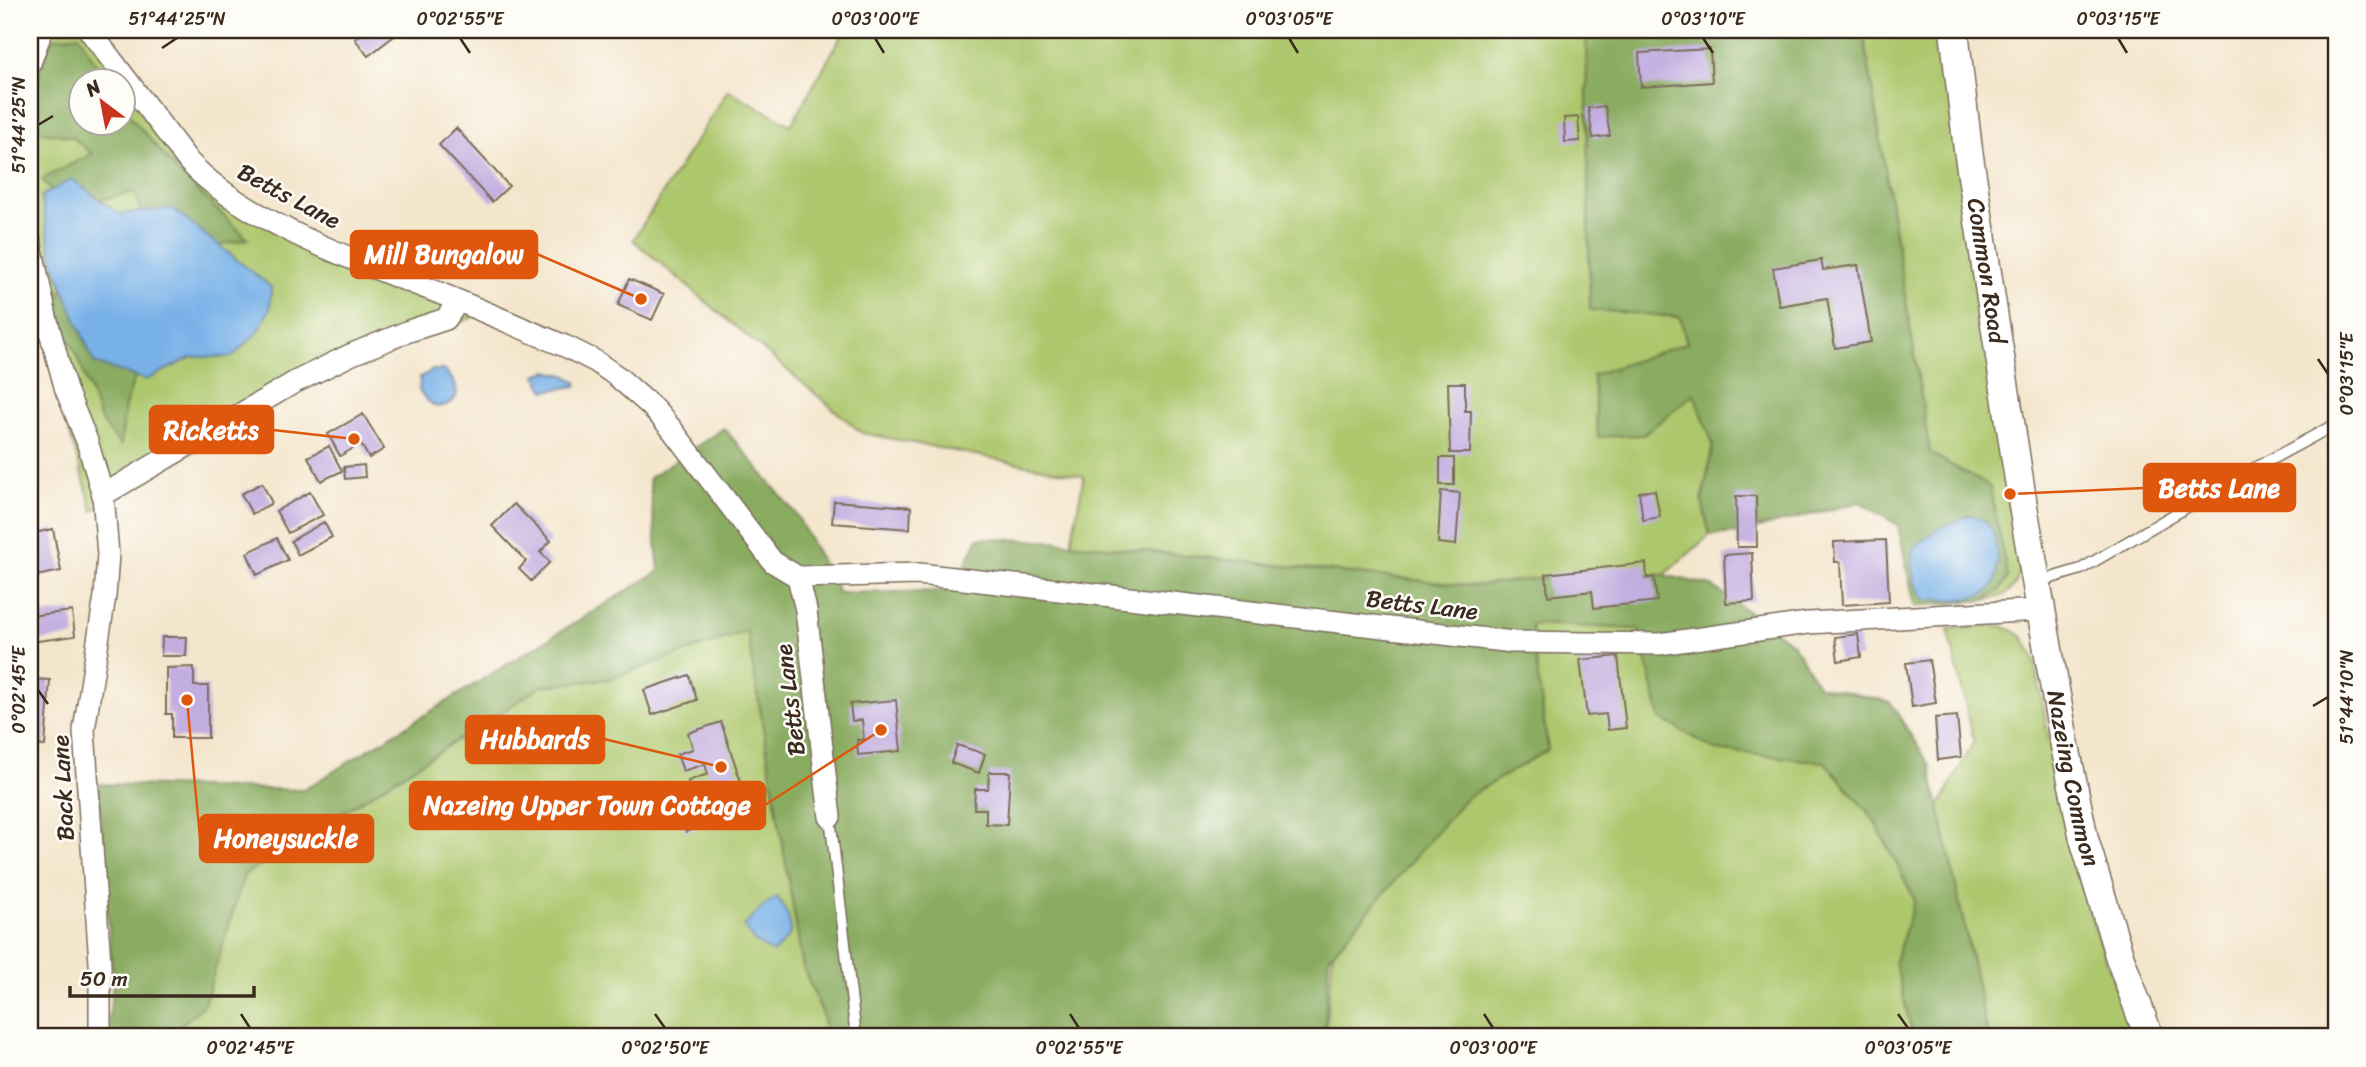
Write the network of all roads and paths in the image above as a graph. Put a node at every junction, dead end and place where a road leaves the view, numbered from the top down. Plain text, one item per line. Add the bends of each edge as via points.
1 (42, 30) edge
2 (89, 30) edge
3 (1954, 30) edge
4 (30, 63) edge
5 (30, 241) edge
6 (458, 301) junction
7 (2336, 424) edge
8 (103, 495) junction
9 (2024, 512) joint
10 (798, 577) junction
11 (2035, 582) junction
12 (2040, 610) junction
13 (830, 817) joint
14 (100, 1037) edge
15 (856, 1037) edge
16 (2149, 1037) edge

1 - 4 street
2 - 6 street, Betts Lane via 189,162 210,182 307,238
3 - 9 street, Common Road
5 - 8 street, Back Lane via 66,390
6 - 8 street via 446,319 295,382
6 - 10 street, Betts Lane via 567,347 618,377 670,427 773,562
7 - 11 lane via 2081,569
8 - 14 street, Back Lane via 108,554 105,596 84,730 100,963
9 - 11 street, Nazeing Common
10 - 12 street, Betts Lane via 933,575 1513,642 1659,643 1808,623
10 - 13 street, Betts Lane via 806,610
11 - 12 street, Nazeing Common
12 - 16 street, Nazeing Common via 2084,839
13 - 15 lane

